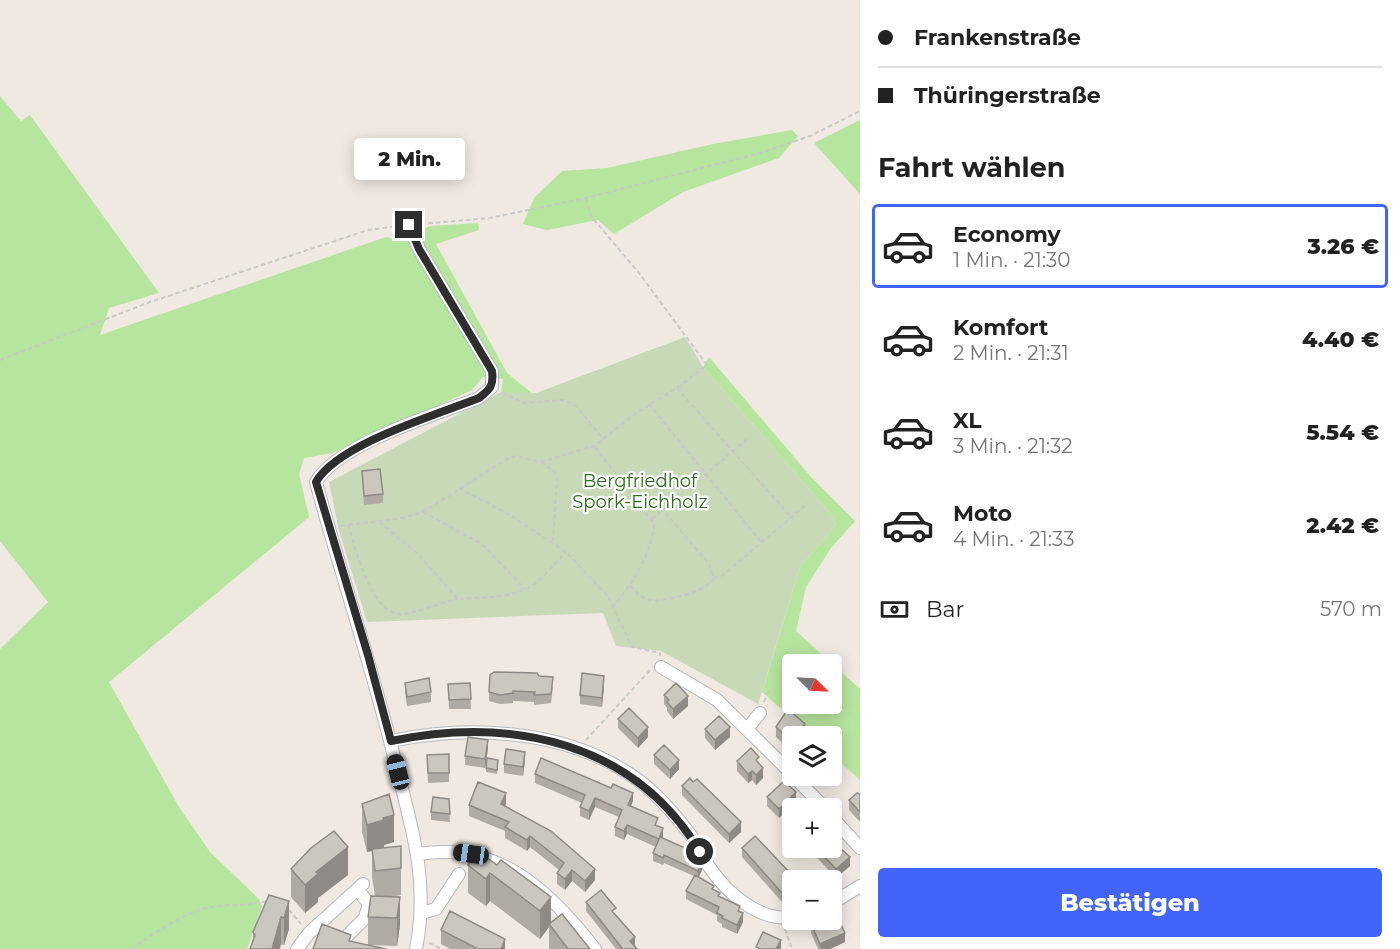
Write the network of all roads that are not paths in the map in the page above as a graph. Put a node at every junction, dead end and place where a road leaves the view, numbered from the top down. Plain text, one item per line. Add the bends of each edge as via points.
1 (409, 225) road end
2 (662, 667) road end
3 (760, 713) dead end
4 (747, 729) junction
5 (391, 741) junction
6 (782, 764) edge
7 (804, 786) edge
8 (815, 798) edge
9 (842, 828) edge
10 (860, 848) edge
11 (419, 855) junction
12 (459, 874) dead end
13 (860, 886) edge
14 (842, 897) edge
15 (421, 913) junction
16 (782, 917) edge
17 (327, 941) edge
18 (416, 945) edge
19 (297, 949) edge
20 (595, 949) edge

1 - 5 street via 419,249 492,371 492,387 479,398 362,446 324,469 316,482
2 - 4 street via 717,700
3 - 4 street
4 - 6 street
5 - 11 street
5 - 16 street via 429,732 481,730 546,741 607,760 651,790 690,835 711,869 743,902 770,916
7 - 8 street
9 - 10 street
11 - 15 street
11 - 20 street via 451,851 471,854 510,869 558,904
12 - 15 street via 436,909
13 - 14 street
15 - 18 street
17 - 17 street via 368,912 369,904 360,887
17 - 19 street

